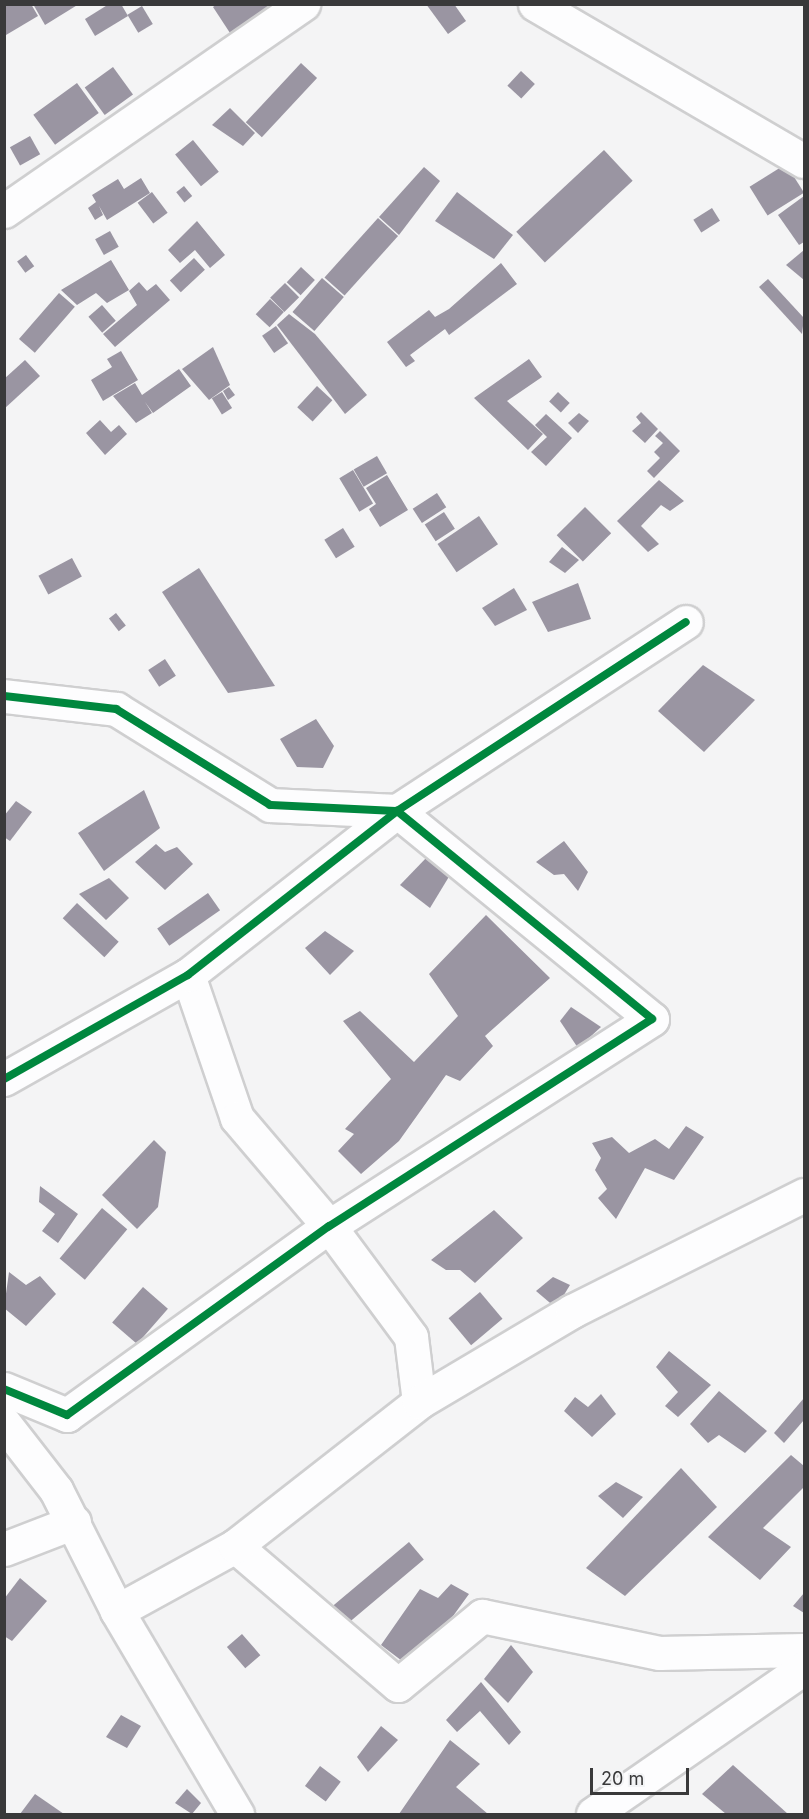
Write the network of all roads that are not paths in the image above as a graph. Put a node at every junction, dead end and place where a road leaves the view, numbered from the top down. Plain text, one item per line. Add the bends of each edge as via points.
1 (303, 4) edge
2 (535, 4) edge
3 (804, 160) edge
4 (4, 211) edge
5 (686, 622) dead end
6 (4, 696) edge
7 (397, 811) junction
8 (188, 975) junction
9 (4, 1079) edge
10 (804, 1195) edge
11 (329, 1226) junction
12 (4, 1389) edge
13 (419, 1402) junction
14 (4, 1423) edge
15 (74, 1522) junction
16 (235, 1546) junction
17 (4, 1549) edge
18 (117, 1611) junction
19 (804, 1650) edge
20 (804, 1668) edge
21 (237, 1815) edge
22 (593, 1815) edge

1 - 4 street
2 - 3 street
5 - 7 street
6 - 7 street via 116,709 270,805
7 - 8 street
7 - 11 street via 652,1019
8 - 9 street
8 - 11 street via 237,1118
10 - 13 street via 572,1311
11 - 12 street via 67,1415
11 - 13 street via 411,1337
13 - 16 street
14 - 15 street
15 - 17 street
15 - 18 street
16 - 18 street
16 - 19 street via 398,1685 482,1616 659,1653
18 - 21 street
20 - 22 street

